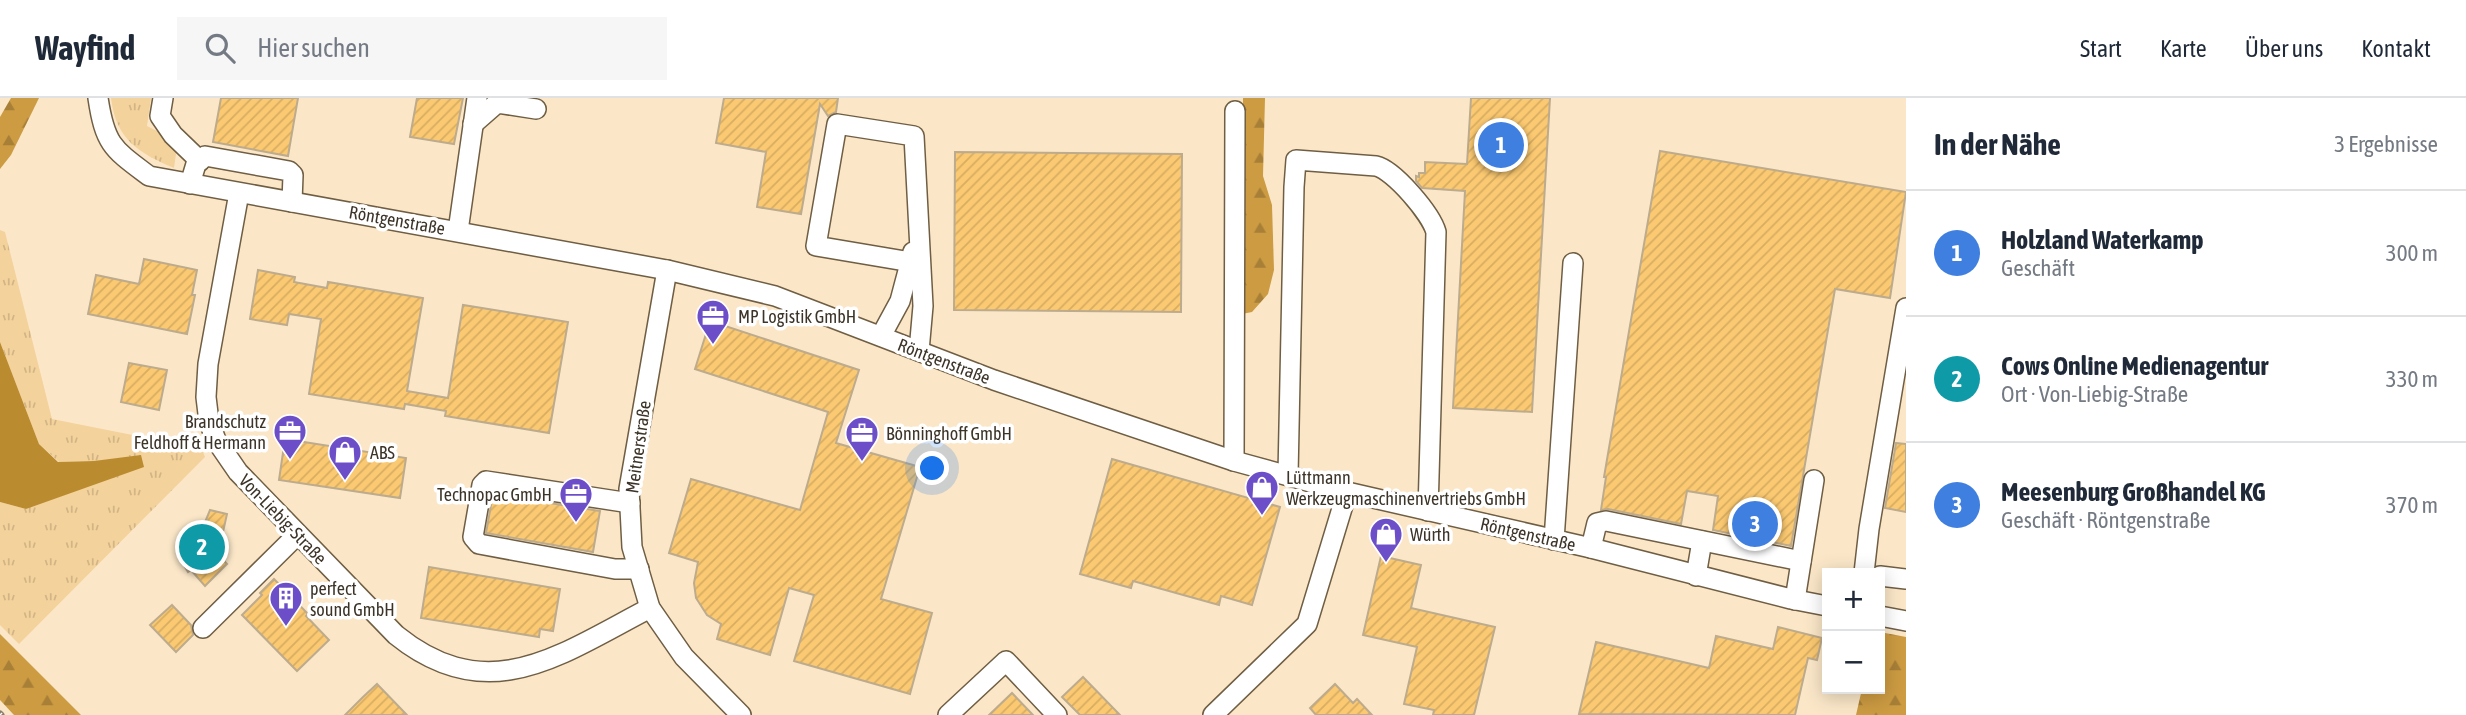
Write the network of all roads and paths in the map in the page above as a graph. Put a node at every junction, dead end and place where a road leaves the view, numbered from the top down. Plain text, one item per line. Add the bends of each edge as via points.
1 (98, 98) edge
2 (163, 98) edge
3 (477, 98) edge
4 (536, 109) dead end
5 (1235, 111) dead end
6 (473, 124) junction
7 (200, 161) junction
8 (190, 184) junction
9 (239, 194) junction
10 (292, 202) junction
11 (919, 216) junction
12 (457, 231) junction
13 (911, 262) junction
14 (1573, 263) dead end
15 (667, 270) junction
16 (1906, 308) edge
17 (881, 336) junction
18 (919, 351) junction
19 (1234, 461) junction
20 (1288, 475) junction
21 (1814, 480) dead end
22 (1347, 492) junction
23 (630, 503) junction
24 (1428, 510) junction
25 (298, 536) junction
26 (1554, 540) junction
27 (1702, 541) junction
28 (1591, 548) junction
29 (1801, 561) junction
30 (1865, 568) edge
31 (639, 569) junction
32 (1696, 576) junction
33 (1885, 577) edge
34 (1906, 579) edge
35 (1795, 600) junction
36 (1822, 605) edge
37 (650, 608) junction
38 (1885, 617) edge
39 (1906, 621) edge
40 (203, 628) dead end
41 (741, 715) edge
42 (948, 715) edge
43 (1057, 715) edge
44 (1213, 715) edge

1 - 8 street, Röntgenstraße via 102,124 115,151 149,176
2 - 7 street via 160,116
3 - 6 street
4 - 6 street via 497,103
5 - 19 street
6 - 12 street
7 - 8 street
7 - 10 street via 205,156 289,172 293,175
8 - 9 street, Röntgenstraße
9 - 10 street, Röntgenstraße
9 - 25 street, Von-Liebig-Straße via 208,364 209,422 223,453
10 - 12 street, Röntgenstraße
11 - 13 street
11 - 13 street via 914,136 837,124 816,246
11 - 18 street via 923,306
12 - 15 street, Röntgenstraße
13 - 17 street via 900,301
14 - 26 street
15 - 17 street, Röntgenstraße via 775,296
15 - 23 street, Meitnerstraße
16 - 30 street
17 - 18 street, Röntgenstraße
18 - 19 street, Röntgenstraße
19 - 20 street, Röntgenstraße
20 - 22 street, Röntgenstraße
20 - 24 street via 1296,160 1376,166 1386,170 1428,214 1436,232
21 - 29 street
22 - 24 street, Röntgenstraße
22 - 44 street via 1307,624
23 - 31 street, Meitnerstraße via 632,547
23 - 31 street via 488,480 482,485 474,537 479,544 615,569
24 - 26 street, Röntgenstraße
25 - 37 street, Von-Liebig-Straße via 396,635 453,667 484,672 542,663
25 - 40 street
26 - 28 street, Röntgenstraße
27 - 28 street via 1600,521
27 - 29 street
27 - 32 street
28 - 32 street, Röntgenstraße
29 - 35 street
31 - 37 street, Meitnerstraße
32 - 35 street, Röntgenstraße
33 - 34 street
35 - 36 street, Röntgenstraße
37 - 41 street, Meitnerstraße via 684,657
38 - 39 street
42 - 43 street via 1006,661

